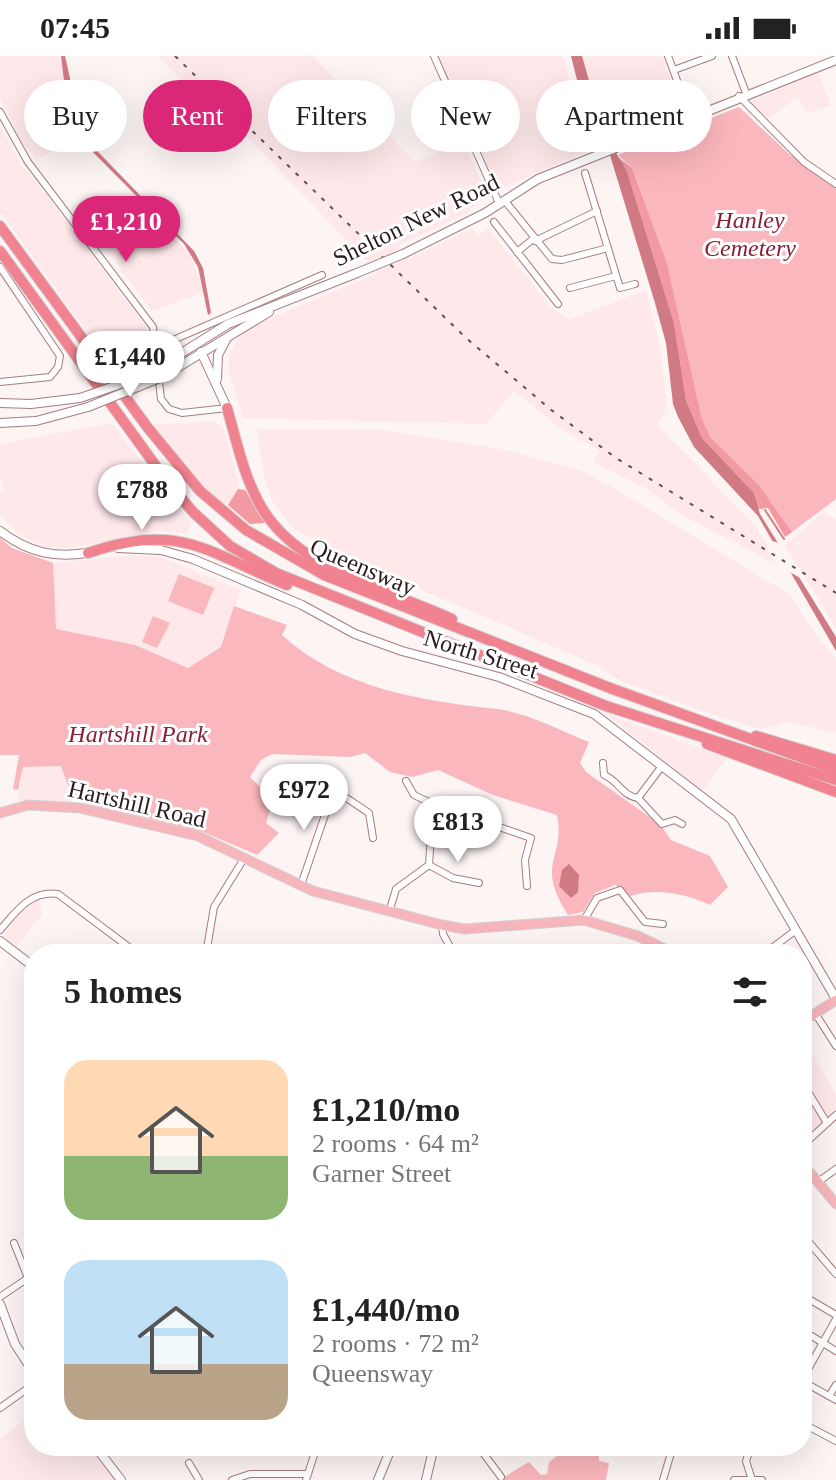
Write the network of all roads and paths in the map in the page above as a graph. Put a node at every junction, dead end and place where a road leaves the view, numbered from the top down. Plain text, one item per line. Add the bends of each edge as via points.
1 (434, 56) edge
2 (668, 56) edge
3 (712, 56) edge
4 (732, 56) edge
5 (832, 59) edge
6 (674, 70) junction
7 (677, 80) edge
8 (742, 95) junction
9 (712, 107) edge
10 (0, 112) edge
11 (606, 152) edge
12 (585, 173) dead end
13 (836, 184) edge
14 (502, 202) junction
15 (597, 211) junction
16 (494, 222) dead end
17 (0, 226) edge
18 (534, 240) junction
19 (608, 248) junction
20 (0, 251) edge
21 (517, 252) junction
22 (0, 267) edge
23 (322, 275) dead end
24 (616, 276) junction
25 (635, 284) dead end
26 (570, 288) dead end
27 (558, 304) dead end
28 (280, 305) junction
29 (229, 334) junction
30 (196, 345) junction
31 (155, 348) junction
32 (202, 354) junction
33 (122, 355) dead end
34 (209, 368) junction
35 (173, 372) junction
36 (0, 376) edge
37 (217, 381) junction
38 (0, 382) edge
39 (0, 405) edge
40 (227, 408) junction
41 (0, 423) edge
42 (0, 531) edge
43 (88, 553) junction
44 (379, 617) junction
45 (542, 661) junction
46 (610, 688) junction
47 (606, 706) junction
48 (836, 760) edge
49 (603, 763) dead end
50 (289, 765) dead end
51 (662, 766) junction
52 (836, 770) edge
53 (288, 776) junction
54 (277, 779) dead end
55 (836, 780) edge
56 (406, 781) dead end
57 (836, 792) edge
58 (336, 795) junction
59 (638, 798) junction
60 (433, 804) junction
61 (0, 813) edge
62 (682, 824) dead end
63 (373, 838) dead end
64 (245, 857) junction
65 (429, 865) junction
66 (479, 883) dead end
67 (301, 885) junction
68 (527, 886) dead end
69 (390, 909) junction
70 (584, 920) junction
71 (663, 924) dead end
72 (442, 925) junction
73 (0, 930) edge
74 (796, 930) junction
75 (0, 941) edge
76 (655, 943) edge
77 (125, 944) edge
78 (208, 944) edge
79 (448, 944) edge
80 (777, 944) edge
81 (804, 944) edge
82 (812, 958) edge
83 (24, 959) edge
84 (836, 1000) edge
85 (812, 1013) edge
86 (812, 1022) edge
87 (836, 1046) edge
88 (812, 1098) edge
89 (836, 1115) edge
90 (827, 1123) junction
91 (812, 1137) edge
92 (836, 1169) edge
93 (812, 1175) edge
94 (818, 1182) junction
95 (836, 1204) edge
96 (14, 1243) dead end
97 (812, 1246) edge
98 (24, 1270) edge
99 (836, 1274) edge
100 (24, 1284) edge
101 (0, 1297) edge
102 (812, 1301) edge
103 (0, 1304) edge
104 (836, 1317) edge
105 (812, 1336) edge
106 (823, 1343) junction
107 (836, 1351) edge
108 (24, 1358) edge
109 (812, 1362) edge
110 (836, 1385) edge
111 (812, 1386) edge
112 (24, 1391) edge
113 (833, 1398) edge
114 (0, 1408) edge
115 (812, 1428) edge
116 (836, 1441) edge
117 (103, 1456) edge
118 (313, 1456) edge
119 (388, 1456) edge
120 (432, 1456) edge
121 (485, 1456) edge
122 (670, 1456) edge
123 (748, 1456) edge
124 (189, 1463) dead end
125 (306, 1477) edge
126 (501, 1477) dead end
127 (752, 1479) edge
128 (121, 1480) edge
129 (199, 1480) edge
130 (232, 1480) edge
131 (378, 1480) edge
132 (426, 1480) edge
133 (663, 1480) edge
134 (734, 1480) edge
135 (762, 1480) edge

1 - 14 street
2 - 6 street
3 - 6 street
4 - 8 street
5 - 8 main road, Shelton New Road
6 - 7 street
8 - 9 main road, Shelton New Road
8 - 13 street via 804,162
10 - 31 street via 28,162 150,322
11 - 14 main road, Shelton New Road via 538,179
12 - 15 street
14 - 18 street
14 - 28 main road, Shelton New Road, bridge via 403,254
15 - 18 street
15 - 19 street
16 - 21 street
17 - 45 highway, Queensway via 172,458 230,519 324,575
18 - 19 street via 557,261
18 - 21 street
19 - 24 street
20 - 44 highway, Queensway via 193,512 259,564
21 - 27 street
22 - 38 street via 58,351 58,367 50,377
23 - 31 street
24 - 25 street via 620,288
24 - 26 street
28 - 29 main road, Shelton New Road
28 - 30 main road, Shelton New Road via 228,324
29 - 32 main road, Shelton New Road
29 - 37 main road via 218,355
30 - 32 main road
30 - 39 main road, Shelton New Road, bridge via 135,379 80,398
31 - 33 street via 128,358
31 - 40 street via 158,393 169,409 182,413
32 - 34 main road
32 - 35 main road, Shelton New Road
34 - 35 main road
34 - 37 main road
35 - 41 main road, Shelton New Road, bridge via 88,407 36,421
36 - 38 street
37 - 40 main road
40 - 45 highway via 258,501 301,550
42 - 43 main road, North Street via 29,550
43 - 44 highway via 126,542 175,539
43 - 51 main road, North Street via 161,550 244,580 355,634 499,677 594,714
44 - 47 highway, Queensway
45 - 46 highway, Queensway
46 - 48 highway
46 - 52 highway, Queensway
47 - 55 highway, Queensway
47 - 57 highway
49 - 59 street via 604,775
50 - 53 street
51 - 59 street
51 - 74 main road, North Street via 731,819
53 - 54 street
53 - 58 street via 321,782
56 - 60 street via 414,795
58 - 63 street via 369,813
58 - 67 street
59 - 62 street via 662,824
60 - 65 street
60 - 68 street via 531,838 525,860
61 - 64 main road, Hartshill Road via 28,805 76,807 198,836
64 - 67 main road, Hartshill Road
64 - 78 street via 214,907
65 - 66 street via 453,878
65 - 69 street via 396,889
67 - 69 main road, Hartshill Road
69 - 72 main road, Hartshill Road
70 - 71 street via 597,898 620,890 645,922
70 - 72 main road, Hartshill Road via 465,929
70 - 76 main road, Hartshill Road
72 - 79 street
73 - 77 street via 30,899 58,894
74 - 80 street
74 - 81 main road, North Street
75 - 83 main road
82 - 84 main road, North Street
84 - 85 main road
86 - 87 street
88 - 90 street
89 - 90 street
90 - 91 street
92 - 94 street
93 - 94 main road
94 - 95 main road
96 - 98 street via 14,1255
97 - 99 street
100 - 101 street
102 - 104 street
103 - 108 main road
104 - 106 street
105 - 106 street
106 - 107 street
106 - 109 street
110 - 113 street
111 - 113 street
112 - 114 street
115 - 116 street
117 - 128 main road
118 - 125 street
119 - 131 main road
120 - 132 main road
121 - 126 street
122 - 133 street
123 - 127 street
124 - 129 street
125 - 130 street via 250,1474
127 - 134 street
127 - 135 street

